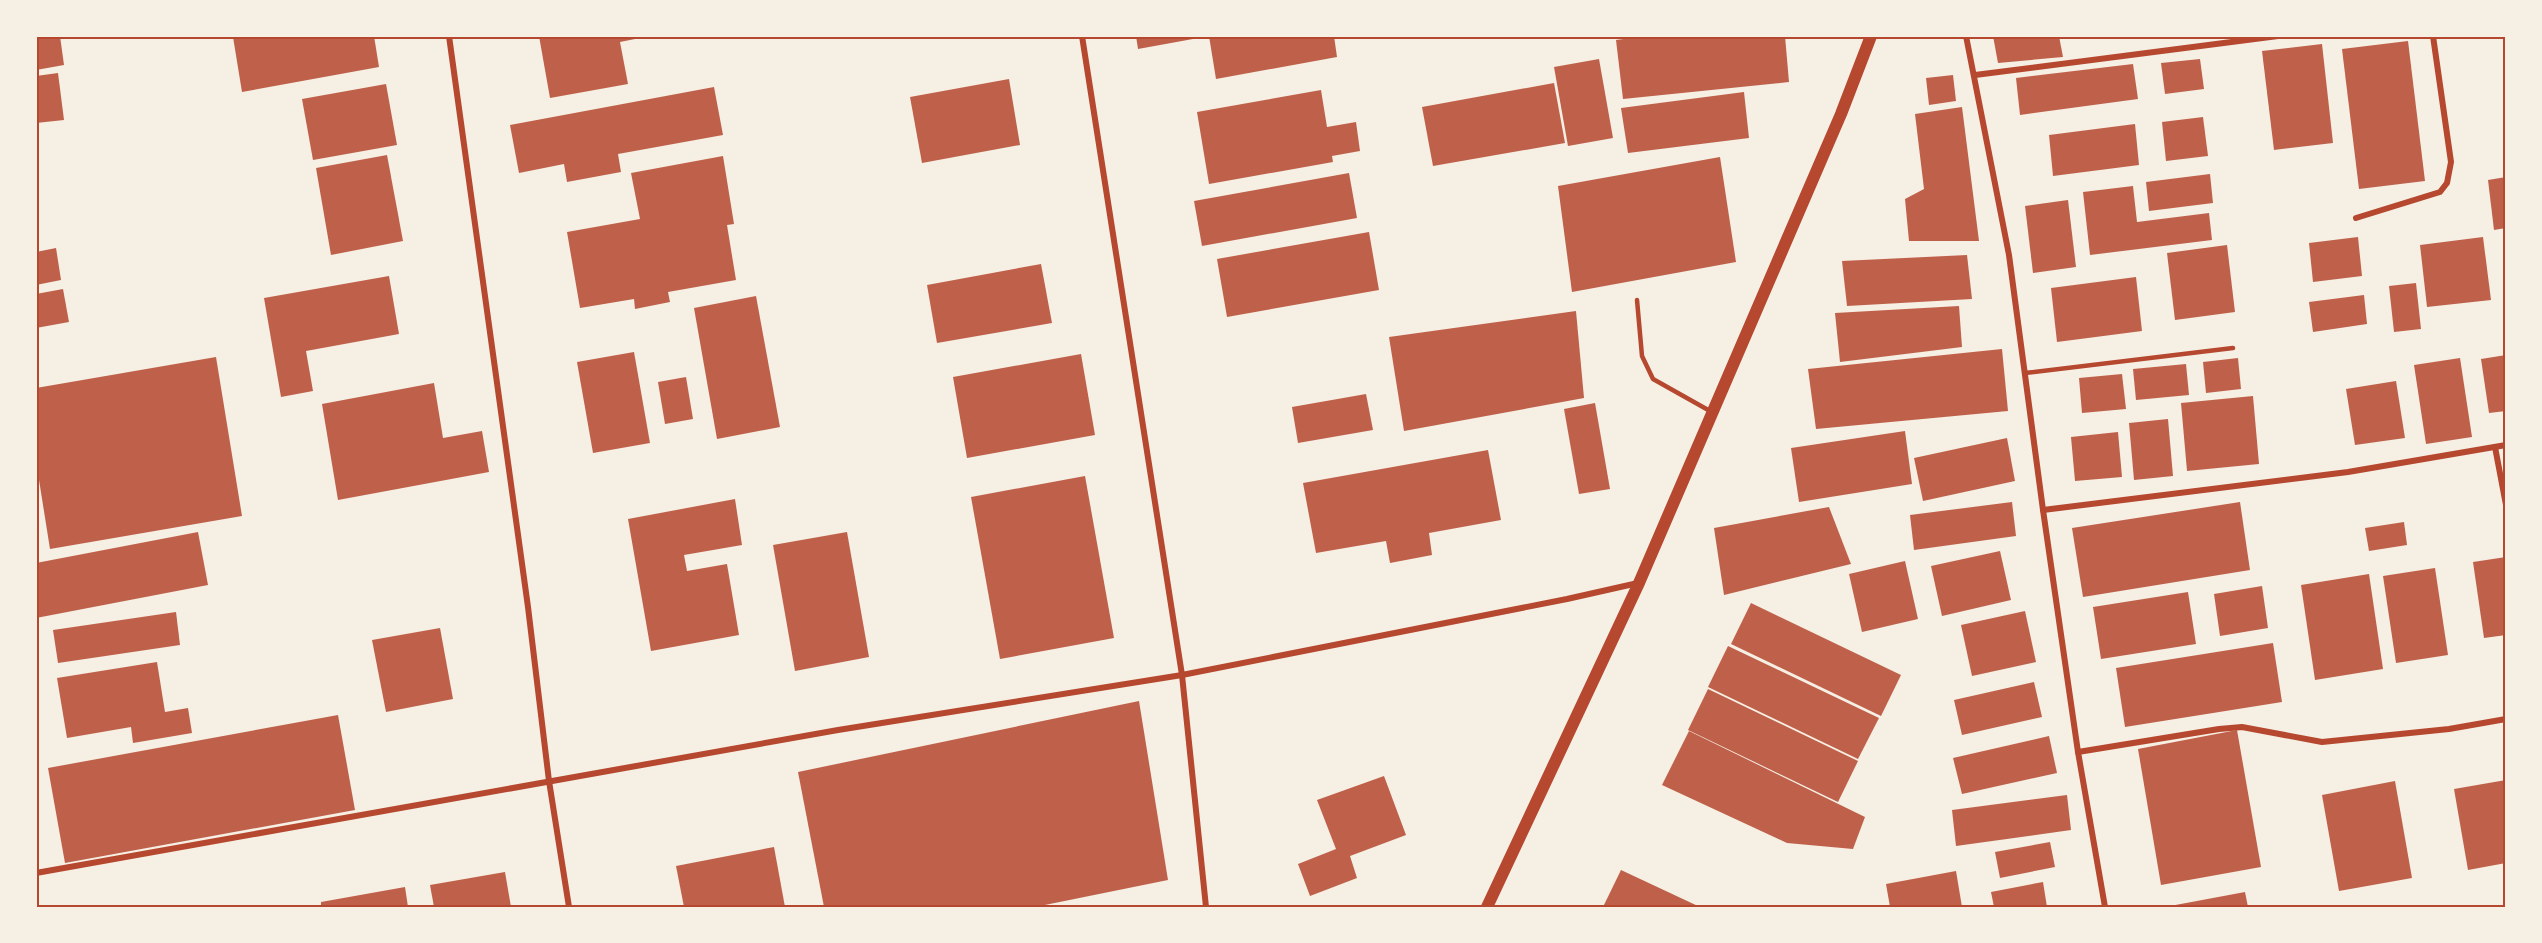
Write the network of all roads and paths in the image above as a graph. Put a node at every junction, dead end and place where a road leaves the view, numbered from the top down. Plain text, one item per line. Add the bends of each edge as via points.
1 (449, 36) edge
2 (1082, 36) edge
3 (1871, 36) edge
4 (1966, 36) edge
5 (2278, 36) edge
6 (2433, 36) edge
7 (1975, 75) junction
8 (2356, 218) dead end
9 (1637, 300) dead end
10 (2233, 348) dead end
11 (2025, 373) junction
12 (1713, 412) junction
13 (2506, 445) edge
14 (2495, 447) junction
15 (2506, 505) edge
16 (2043, 510) junction
17 (1638, 583) junction
18 (1182, 675) junction
19 (2506, 719) edge
20 (2078, 752) junction
21 (549, 781) junction
22 (36, 873) edge
23 (569, 907) edge
24 (1206, 907) edge
25 (1487, 907) edge
26 (2105, 907) edge

1 - 21 street
2 - 18 street
3 - 12 main road
4 - 7 street
5 - 7 street
6 - 8 street via 2451,162 2447,183 2440,192
7 - 11 street via 2009,255
9 - 12 lane via 1642,356 1653,379
10 - 11 lane
11 - 16 street
12 - 17 main road
13 - 14 street
14 - 15 street
14 - 16 street via 2348,472
16 - 20 street
17 - 18 street
17 - 25 main road
18 - 21 street
18 - 24 street
19 - 20 street via 2322,742 2242,728 2218,729
20 - 26 street
21 - 22 street
21 - 23 street

